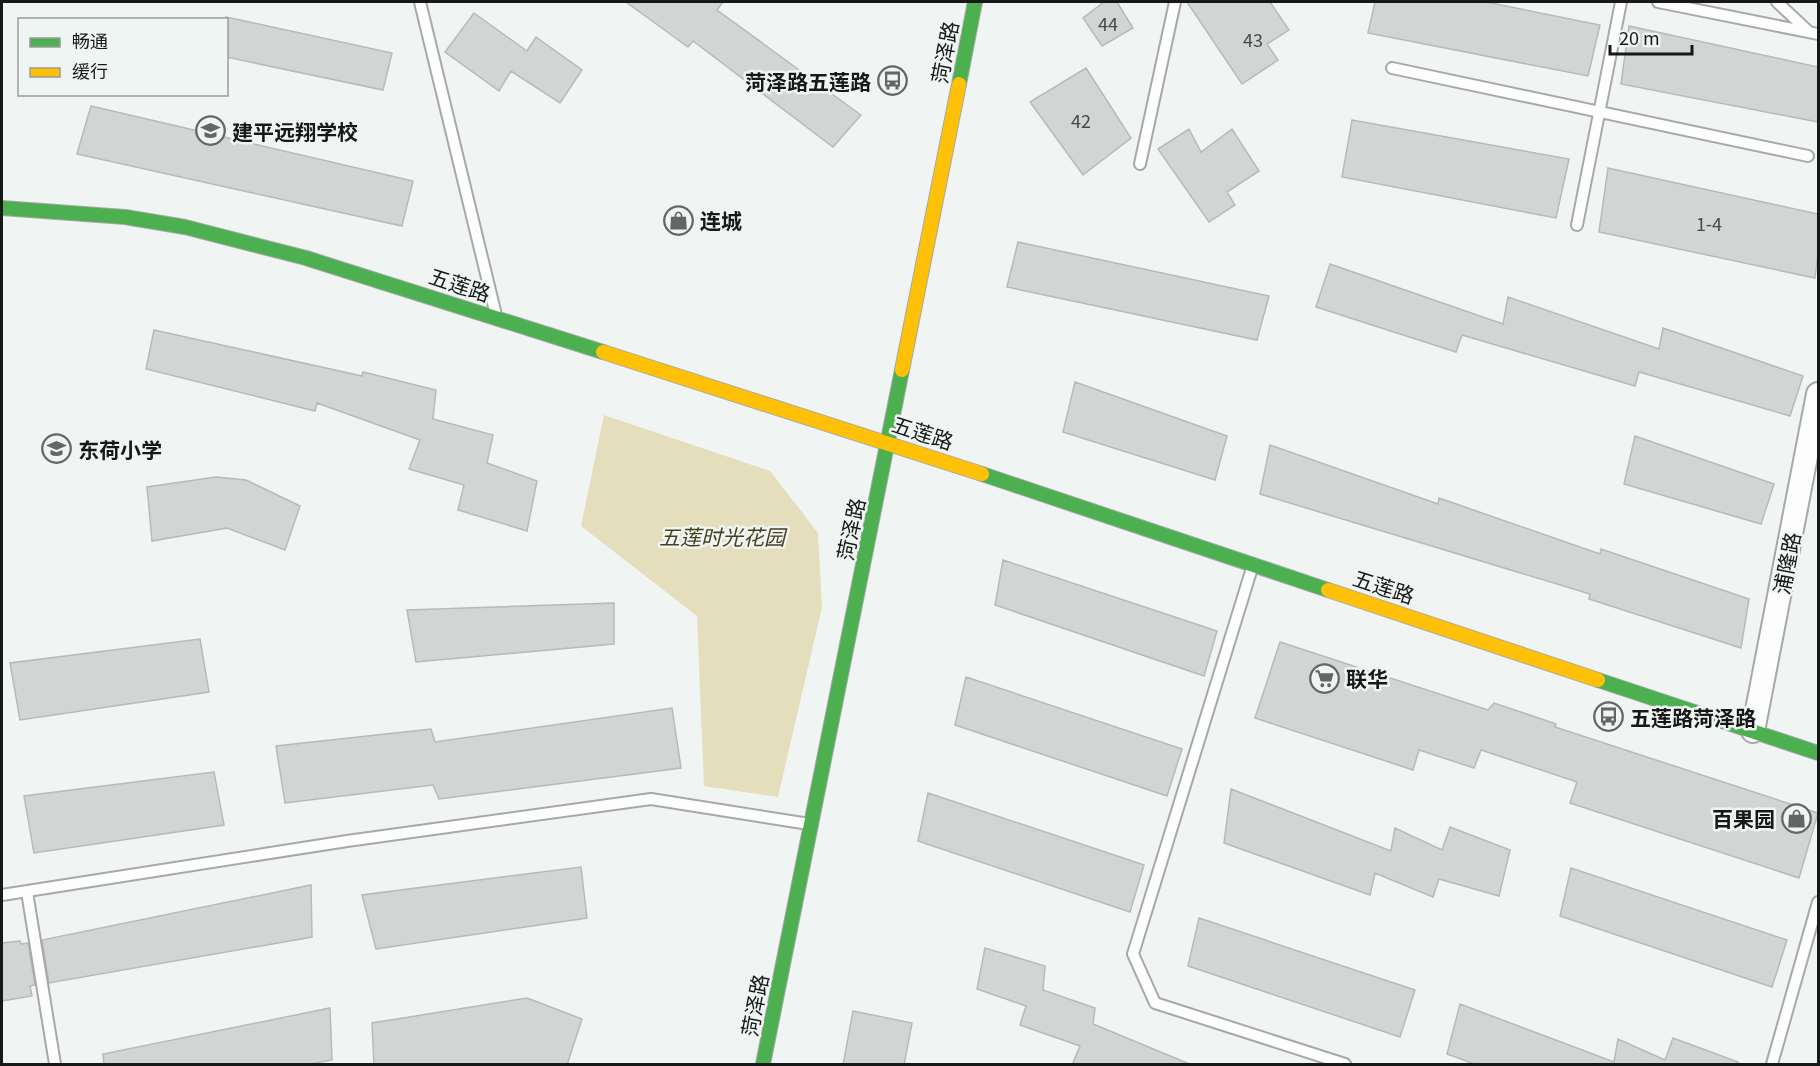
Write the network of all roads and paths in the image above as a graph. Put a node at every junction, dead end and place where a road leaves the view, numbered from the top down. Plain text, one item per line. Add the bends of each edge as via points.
1 (420, 2) edge
2 (975, 2) edge
3 (1175, 2) edge
4 (1621, 2) edge
5 (1658, 2) edge
6 (1777, 2) edge
7 (1814, 33) edge
8 (1392, 68) dead end
9 (1599, 113) junction
10 (1808, 156) dead end
11 (1140, 164) dead end
12 (2, 208) edge
13 (1577, 225) dead end
14 (497, 318) junction
15 (1818, 394) edge
16 (889, 443) junction
17 (1252, 564) junction
18 (1753, 731) junction
19 (1818, 753) edge
20 (812, 824) junction
21 (27, 892) junction
22 (2, 896) edge
23 (1818, 902) edge
24 (55, 1065) edge
25 (763, 1065) edge
26 (1345, 1065) edge
27 (1772, 1065) edge

1 - 14 lane
2 - 16 street, 菏泽路
3 - 11 lane
4 - 9 lane
5 - 7 lane
6 - 7 lane
8 - 9 lane
9 - 10 lane
9 - 13 lane
12 - 14 street, 五莲路 via 126,218 205,232 306,258
14 - 16 street, 五莲路
15 - 18 street, 浦隆路
16 - 17 street, 五莲路
16 - 20 street, 菏泽路
17 - 18 street, 五莲路
17 - 26 lane via 1133,954 1155,1004
18 - 19 street, 五莲路
20 - 21 lane via 651,799 347,841
20 - 25 street, 菏泽路
21 - 22 lane
21 - 24 lane
23 - 27 lane

